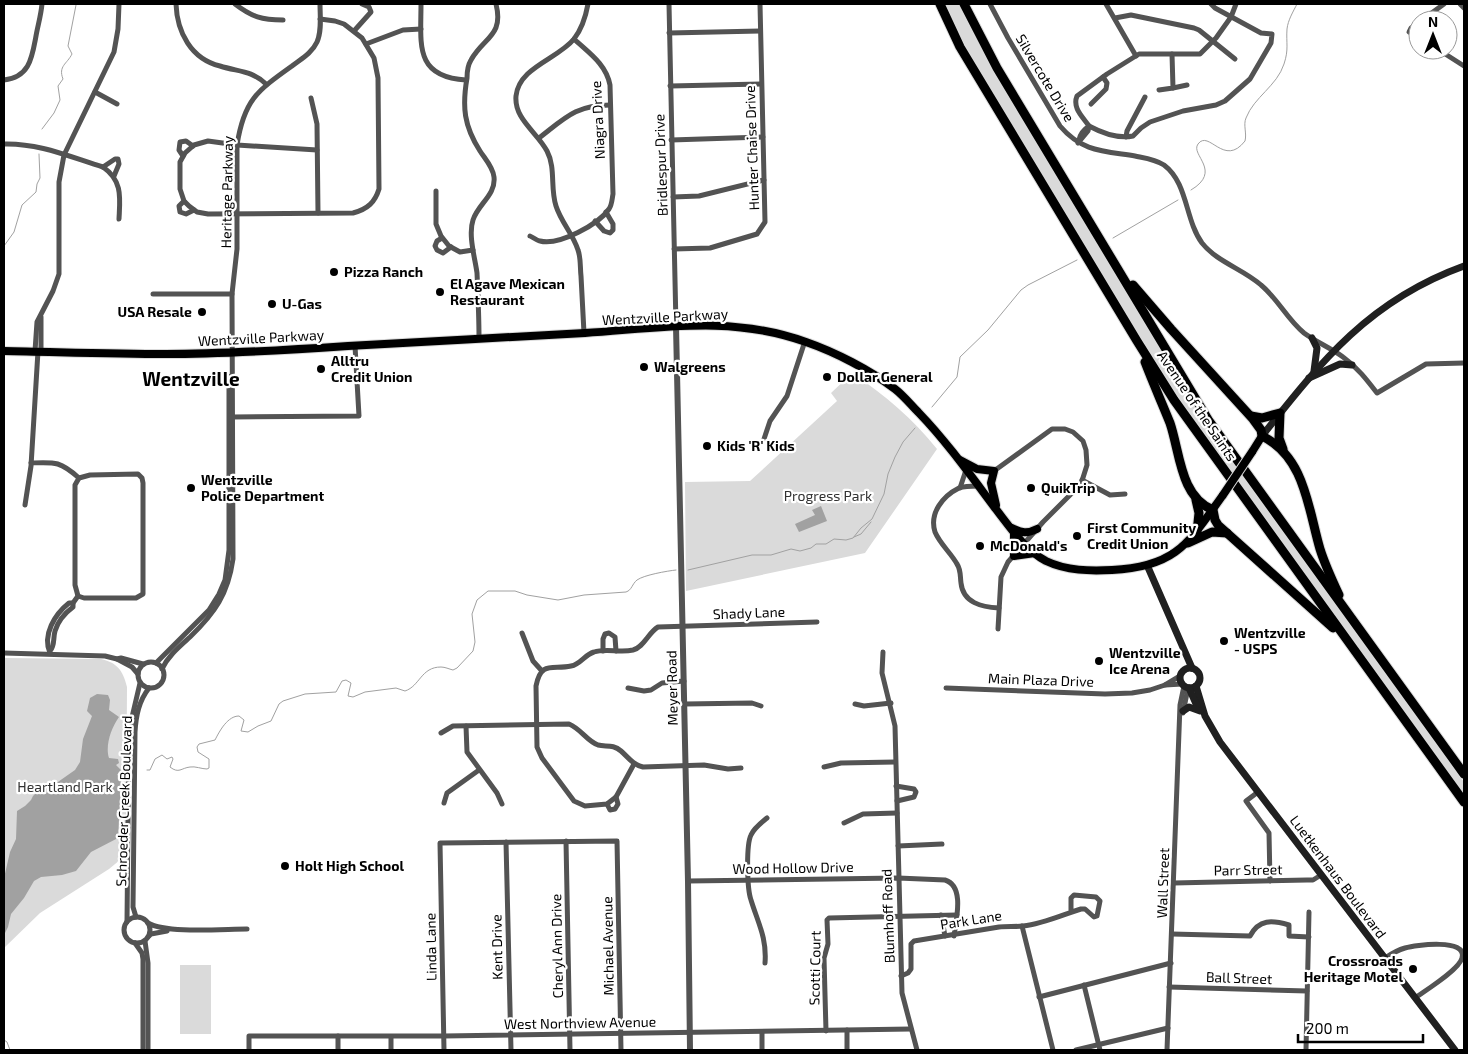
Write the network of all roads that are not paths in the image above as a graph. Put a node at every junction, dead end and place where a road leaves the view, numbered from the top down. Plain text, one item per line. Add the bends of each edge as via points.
1 (42, 4) edge
2 (119, 4) edge
3 (176, 4) edge
4 (235, 4) edge
5 (320, 4) edge
6 (362, 4) edge
7 (421, 4) edge
8 (496, 4) edge
9 (588, 4) edge
10 (669, 4) edge
11 (760, 4) edge
12 (940, 4) edge
13 (964, 4) edge
14 (990, 4) edge
15 (1106, 4) edge
16 (1211, 4) edge
17 (1236, 4) edge
18 (1460, 4) edge
19 (1464, 8) edge
20 (1231, 17) junction
21 (1115, 18) junction
22 (283, 20) dead end
23 (320, 20) junction
24 (421, 30) junction
25 (354, 31) junction
26 (760, 31) junction
27 (669, 33) junction
28 (574, 39) junction
29 (1212, 42) junction
30 (366, 44) junction
31 (1172, 54) junction
32 (1136, 56) junction
33 (1235, 59) dead end
34 (1103, 77) junction
35 (4, 80) edge
36 (466, 80) junction
37 (266, 84) junction
38 (761, 84) junction
39 (1188, 85) dead end
40 (670, 86) junction
41 (1173, 88) junction
42 (1158, 90) dead end
43 (95, 92) junction
44 (1145, 97) dead end
45 (311, 98) dead end
46 (117, 104) dead end
47 (1090, 104) dead end
48 (610, 105) junction
49 (1089, 126) junction
50 (763, 137) junction
51 (1126, 137) junction
52 (539, 138) junction
53 (671, 140) junction
54 (1079, 142) junction
55 (4, 144) edge
56 (238, 145) junction
57 (192, 146) junction
58 (317, 150) junction
59 (64, 154) junction
60 (184, 156) junction
61 (103, 167) junction
62 (114, 176) junction
63 (764, 180) junction
64 (436, 191) dead end
65 (673, 197) junction
66 (184, 201) junction
67 (194, 210) junction
68 (606, 212) junction
69 (318, 213) junction
70 (237, 214) junction
71 (120, 219) dead end
72 (595, 221) junction
73 (572, 235) junction
74 (530, 236) dead end
75 (442, 238) junction
76 (451, 247) junction
77 (674, 249) junction
78 (473, 250) junction
79 (1115, 264) junction
80 (1464, 266) edge
81 (153, 294) dead end
82 (232, 294) junction
83 (676, 326) junction
84 (584, 333) junction
85 (480, 338) junction
86 (1312, 338) junction
87 (804, 341) junction
88 (1137, 341) junction
89 (355, 346) junction
90 (4, 351) edge
91 (38, 351) junction
92 (1334, 351) junction
93 (231, 353) junction
94 (1464, 363) edge
95 (1352, 365) junction
96 (1314, 371) junction
97 (1307, 380) junction
98 (1280, 413) junction
99 (1251, 416) junction
100 (231, 417) junction
101 (1262, 436) junction
102 (764, 439) dead end
103 (1284, 452) junction
104 (956, 458) junction
105 (31, 463) junction
106 (966, 470) junction
107 (994, 471) junction
108 (79, 478) junction
109 (1082, 480) junction
110 (978, 486) junction
111 (960, 488) junction
112 (1125, 494) dead end
113 (1196, 497) junction
114 (25, 505) dead end
115 (997, 510) junction
116 (1213, 510) junction
117 (1037, 529) junction
118 (1012, 530) junction
119 (1197, 532) junction
120 (1227, 533) junction
121 (1188, 542) junction
122 (1024, 544) junction
123 (1035, 553) junction
124 (1014, 556) junction
125 (1147, 566) junction
126 (78, 596) junction
127 (999, 608) junction
128 (1348, 614) junction
129 (1168, 616) junction
130 (817, 622) dead end
131 (683, 627) junction
132 (998, 629) dead end
133 (522, 633) dead end
134 (1352, 647) junction
135 (602, 651) junction
136 (616, 651) junction
137 (883, 652) dead end
138 (4, 653) edge
139 (50, 653) junction
140 (117, 659) junction
141 (156, 663) junction
142 (144, 664) junction
143 (1192, 668) junction
144 (162, 669) junction
145 (542, 671) junction
146 (1181, 673) junction
147 (138, 674) junction
148 (684, 681) junction
149 (140, 683) junction
150 (1165, 685) junction
151 (1188, 686) junction
152 (149, 688) junction
153 (628, 688) dead end
154 (946, 688) dead end
155 (891, 703) junction
156 (685, 704) junction
157 (855, 704) dead end
158 (761, 706) dead end
159 (1182, 714) junction
160 (1202, 714) junction
161 (537, 724) junction
162 (466, 726) junction
163 (441, 733) dead end
164 (895, 762) junction
165 (634, 764) junction
166 (686, 766) junction
167 (824, 767) dead end
168 (741, 768) dead end
169 (479, 770) junction
170 (1464, 774) edge
171 (896, 786) junction
172 (1258, 792) junction
173 (896, 801) junction
174 (1464, 802) edge
175 (444, 803) dead end
176 (502, 804) dead end
177 (897, 813) junction
178 (767, 818) dead end
179 (844, 823) dead end
180 (566, 841) junction
181 (506, 842) junction
182 (942, 844) dead end
183 (898, 846) junction
184 (1321, 875) junction
185 (898, 878) junction
186 (749, 880) junction
187 (688, 881) junction
188 (1270, 881) junction
189 (1174, 883) junction
190 (1071, 912) junction
191 (1309, 912) dead end
192 (957, 914) junction
193 (941, 915) junction
194 (136, 917) junction
195 (900, 918) junction
196 (127, 922) junction
197 (148, 923) junction
198 (1022, 926) junction
199 (247, 929) dead end
200 (173, 930) junction
201 (1172, 934) junction
202 (149, 936) junction
203 (945, 936) junction
204 (954, 936) junction
205 (1309, 937) junction
206 (145, 941) junction
207 (135, 943) junction
208 (1384, 958) junction
209 (765, 963) dead end
210 (1171, 963) junction
211 (901, 976) junction
212 (1084, 985) junction
213 (1170, 987) junction
214 (1307, 992) junction
215 (1039, 997) junction
216 (1415, 998) junction
217 (1168, 1028) junction
218 (912, 1029) junction
219 (847, 1030) junction
220 (826, 1031) junction
221 (690, 1032) junction
222 (762, 1032) junction
223 (621, 1033) junction
224 (570, 1034) junction
225 (510, 1035) junction
226 (338, 1036) junction
227 (391, 1036) junction
228 (444, 1036) junction
229 (1100, 1048) edge
230 (143, 1050) edge
231 (148, 1050) edge
232 (249, 1050) edge
233 (338, 1050) edge
234 (391, 1050) edge
235 (444, 1050) edge
236 (511, 1050) edge
237 (570, 1050) edge
238 (621, 1050) edge
239 (690, 1050) edge
240 (762, 1050) edge
241 (847, 1050) edge
242 (917, 1050) edge
243 (1053, 1050) edge
244 (1076, 1050) edge
245 (1167, 1050) edge
246 (1306, 1050) edge
247 (1455, 1050) edge

1 - 35 street via 28,67 18,76
2 - 43 street via 114,52
3 - 37 street via 181,33 196,53 218,66 251,73
4 - 22 street via 257,17
5 - 23 street, Heritage Parkway
6 - 25 street via 371,12
7 - 24 street
8 - 36 street via 496,28 472,59
9 - 28 street
10 - 27 street, Bridlespur Drive
11 - 26 street, Hunter Chaise Drive
12 - 88 highway, Avenue of the Saints via 960,46
13 - 79 highway, Avenue of the Saints via 986,48
14 - 54 street, Silvercote Drive via 1060,126
15 - 21 street
16 - 20 street
17 - 20 street
18 - 19 street
20 - 29 street
20 - 51 street via 1260,33 1272,34 1250,79 1221,104 1183,111 1150,122 1133,136
21 - 29 street via 1131,15 1194,28
21 - 32 street
23 - 25 street via 335,20
23 - 37 street, Heritage Parkway via 317,41 311,51
24 - 30 street via 403,30
24 - 36 street via 427,64 436,73
25 - 30 street
26 - 27 street
26 - 38 street, Hunter Chaise Drive
27 - 40 street, Bridlespur Drive
28 - 48 street, Niagra Drive via 602,65 608,76
28 - 52 street via 529,73 516,95 517,108 523,120
29 - 31 street via 1200,54
29 - 33 street
30 - 69 street via 374,58 378,78 379,189 374,201 363,210
31 - 32 street via 1144,53
31 - 41 street
32 - 34 street
34 - 47 street via 1106,89
34 - 49 street via 1076,100 1077,110
36 - 78 street via 466,122 494,178 491,193 476,212 472,223
37 - 56 street, Heritage Parkway via 245,113
38 - 40 street
38 - 50 street, Hunter Chaise Drive
39 - 41 street
40 - 53 street, Bridlespur Drive
41 - 42 street
43 - 46 street
43 - 59 street
44 - 51 street
45 - 58 street via 317,124
48 - 52 street via 581,108
48 - 68 street, Niagra Drive via 613,194
49 - 51 street
49 - 54 street
50 - 53 street
50 - 63 street, Hunter Chaise Drive
52 - 73 street via 552,168 555,204
53 - 65 street, Bridlespur Drive
54 - 86 street, Silvercote Drive via 1089,148 1156,161 1164,166 1180,185 1191,222 1202,242 1215,255 1262,285 1295,324
55 - 59 street via 30,145
56 - 57 street via 208,141
56 - 58 street
56 - 70 street, Heritage Parkway
57 - 60 street
57 - 60 street via 186,141 180,142 179,150
58 - 69 street
59 - 61 street
59 - 91 street via 59,182 59,274 35,328
60 - 66 street via 180,162 180,189
61 - 62 street
61 - 62 street via 118,159
62 - 71 street via 119,190
63 - 65 street via 699,196
63 - 77 street, Hunter Chaise Drive via 765,222 757,234 710,248
64 - 75 street via 436,224
65 - 77 street, Bridlespur Drive
66 - 67 street
66 - 67 street via 179,206 180,212 186,214
67 - 70 street via 208,214
68 - 72 street
68 - 72 street, Niagra Drive via 612,224 610,233
69 - 70 street
70 - 82 street, Heritage Parkway
72 - 73 street
73 - 74 street via 561,240 540,242
73 - 84 street via 579,252
75 - 76 street
75 - 76 street via 435,246 437,250 444,253
76 - 78 street via 460,252
77 - 83 street, Bridlespur Drive
78 - 85 street
79 - 99 highway
79 - 128 highway, Avenue of the Saints via 1210,420
80 - 92 main road via 1394,300 1370,317
81 - 82 street
82 - 93 street, Heritage Parkway
83 - 84 main road, Wentzville Parkway
83 - 87 main road, Wentzville Parkway via 743,326
83 - 131 street, Meyer Road
84 - 85 main road, Wentzville Parkway
85 - 89 main road, Wentzville Parkway
86 - 92 street, Silvercote Drive
86 - 96 main road via 1317,348
87 - 102 street via 787,396 770,421
87 - 104 main road, Wentzville Parkway via 843,357 896,390 935,430
88 - 113 highway via 1170,424 1182,468
88 - 134 highway, Avenue of the Saints via 1186,418
89 - 93 main road, Wentzville Parkway
89 - 100 street via 359,416
90 - 91 main road, Wentzville Parkway
91 - 93 main road, Wentzville Parkway
91 - 105 street
92 - 95 street, Silvercote Drive
92 - 96 main road
93 - 100 street
94 - 95 street, Silvercote Drive via 1426,364 1377,393
95 - 97 main road via 1340,364
96 - 97 main road
97 - 98 main road
98 - 99 highway via 1262,418
98 - 101 main road
98 - 103 highway via 1279,438
99 - 101 highway
100 - 141 street via 229,550 224,580 209,610
100 - 144 street via 234,549 229,582 213,613
101 - 103 highway
101 - 116 main road, Wentzville Parkway, bridge
103 - 128 highway via 1305,491 1320,548
104 - 106 main road, Wentzville Parkway
104 - 107 main road via 977,469
105 - 108 street via 53,462 66,466
105 - 114 street
106 - 110 main road, Wentzville Parkway
106 - 111 street
107 - 109 street via 1052,429 1065,429 1079,436 1084,446 1087,460
107 - 115 main road via 991,483
108 - 126 street via 75,495 75,585
108 - 126 street via 141,475 144,590 136,598
109 - 112 street via 1110,495
109 - 117 street
110 - 111 street
110 - 115 main road, Wentzville Parkway
111 - 127 street via 936,509 936,532 960,568 961,584 967,597 979,606
113 - 116 highway
113 - 119 highway via 1199,513
115 - 118 main road, Wentzville Parkway
116 - 119 main road, Wentzville Parkway
116 - 120 highway via 1215,520
117 - 118 main road via 1023,533
117 - 122 street
118 - 122 main road, Wentzville Parkway
118 - 124 main road
119 - 121 main road, Wentzville Parkway
120 - 121 highway via 1212,532
120 - 134 highway
121 - 125 main road, Wentzville Parkway
122 - 123 main road, Wentzville Parkway
122 - 124 street
123 - 124 main road
123 - 125 main road, Wentzville Parkway via 1049,562 1082,571
124 - 127 street via 1001,577
125 - 129 main road
126 - 139 street via 57,627
127 - 132 street
128 - 170 highway, Avenue of the Saints
129 - 143 main road
129 - 146 main road via 1182,654
130 - 131 street, Shady Lane
131 - 136 street, Shady Lane via 658,627 634,650
131 - 148 street, Meyer Road
133 - 145 street via 533,660
134 - 174 highway, Avenue of the Saints
135 - 136 street, Shady Lane
135 - 136 street via 603,638 609,633 615,637
135 - 145 street via 586,655 571,666 550,666
137 - 155 street, Blumhoff Road via 882,673
138 - 139 street
139 - 140 street
140 - 142 street
140 - 147 street
141 - 142 street
141 - 144 street
142 - 147 street
143 - 146 main road
143 - 151 main road via 1199,674 1199,682
144 - 152 street via 161,682
145 - 161 street via 536,686
146 - 150 street, Main Plaza Drive
146 - 151 main road
147 - 149 street
148 - 153 street via 670,681 644,691
148 - 156 street, Meyer Road
149 - 152 street
149 - 196 street, Schroeder Creek Boulevard via 129,730
150 - 151 street, Main Plaza Drive
150 - 154 street, Main Plaza Drive via 1132,693 1105,694
151 - 159 street, Wall Street via 1180,705
151 - 160 main road, Luetkenhaus Boulevard
152 - 194 street, Schroeder Creek Boulevard via 139,705 135,732 133,906
155 - 157 street
155 - 164 street, Blumhoff Road
156 - 158 street via 752,703
156 - 166 street, Meyer Road
159 - 160 main road via 1189,707
159 - 189 street, Wall Street
160 - 172 main road, Luetkenhaus Boulevard
161 - 162 street
161 - 165 street via 569,724 590,740 621,751
161 - 165 street via 540,753 574,801 585,806 607,804 616,797
162 - 163 street via 453,726
162 - 169 street via 467,752
164 - 167 street via 841,762
164 - 171 street, Blumhoff Road
165 - 166 street via 643,767
166 - 168 street
166 - 187 street, Meyer Road
169 - 175 street via 447,793
169 - 176 street
171 - 173 street, Blumhoff Road
171 - 173 street via 916,792 909,799
172 - 184 main road, Luetkenhaus Boulevard
172 - 188 street via 1246,801 1269,832
173 - 177 street, Blumhoff Road
177 - 179 street via 863,814
177 - 183 street, Blumhoff Road
178 - 186 street via 751,834
180 - 181 street
180 - 223 street, Michael Avenue via 617,841
180 - 224 street, Cheryl Ann Drive
181 - 225 street, Kent Drive
181 - 228 street, Linda Lane via 440,843
182 - 183 street
183 - 185 street, Blumhoff Road
184 - 188 street, Parr Street via 1313,880
184 - 208 main road, Luetkenhaus Boulevard
185 - 186 street, Wood Hollow Drive
185 - 192 street, Wood Hollow Drive via 950,882 956,890
185 - 195 street, Blumhoff Road
186 - 187 street, Wood Hollow Drive
186 - 209 street via 750,898 765,938
187 - 221 street, Meyer Road
188 - 189 street, Parr Street
189 - 201 street, Wall Street
190 - 190 street, Park Lane via 1074,895 1096,897 1100,901 1097,916 1081,909
190 - 198 street, Park Lane
191 - 205 street
192 - 193 street
192 - 204 street, Wood Hollow Drive
193 - 195 street
193 - 203 street
194 - 196 street
194 - 197 street via 144,918
195 - 211 street, Blumhoff Road
195 - 220 street, Scotti Court via 826,920
196 - 207 street via 125,933
197 - 200 street
197 - 202 street
198 - 204 street, Park Lane
198 - 215 street
199 - 200 street
200 - 202 street
201 - 205 street via 1250,936 1254,928 1274,922 1289,925 1289,936
201 - 210 street, Wall Street
202 - 206 street
203 - 204 street, Park Lane
203 - 211 street, Park Lane via 914,941 911,944 911,968 908,974
205 - 214 street
206 - 207 street
206 - 231 street
207 - 230 street via 143,959
208 - 216 main road, Luetkenhaus Boulevard
208 - 216 street via 1406,947 1454,946 1461,952 1463,956 1455,968
210 - 212 street
210 - 213 street, Wall Street
211 - 218 street, Blumhoff Road
212 - 215 street
212 - 229 street
213 - 214 street, Ball Street
213 - 217 street, Wall Street
214 - 246 street
215 - 243 street
216 - 247 main road, Luetkenhaus Boulevard
217 - 229 street
217 - 245 street, Wall Street
218 - 219 street, West Northview Avenue
218 - 242 street, Blumhoff Road
219 - 220 street, West Northview Avenue
219 - 241 street
220 - 222 street, West Northview Avenue
221 - 222 street, West Northview Avenue
221 - 223 street, West Northview Avenue
221 - 239 street, Meyer Road
222 - 240 street
223 - 224 street, West Northview Avenue
223 - 238 street, Michael Avenue
224 - 225 street, West Northview Avenue
224 - 237 street, Cheryl Ann Drive
225 - 228 street, West Northview Avenue
225 - 236 street, Kent Drive
226 - 227 street, West Northview Avenue
226 - 232 street, West Northview Avenue via 249,1036
226 - 233 street
227 - 228 street, West Northview Avenue
227 - 234 street
228 - 235 street, Linda Lane
229 - 244 street

